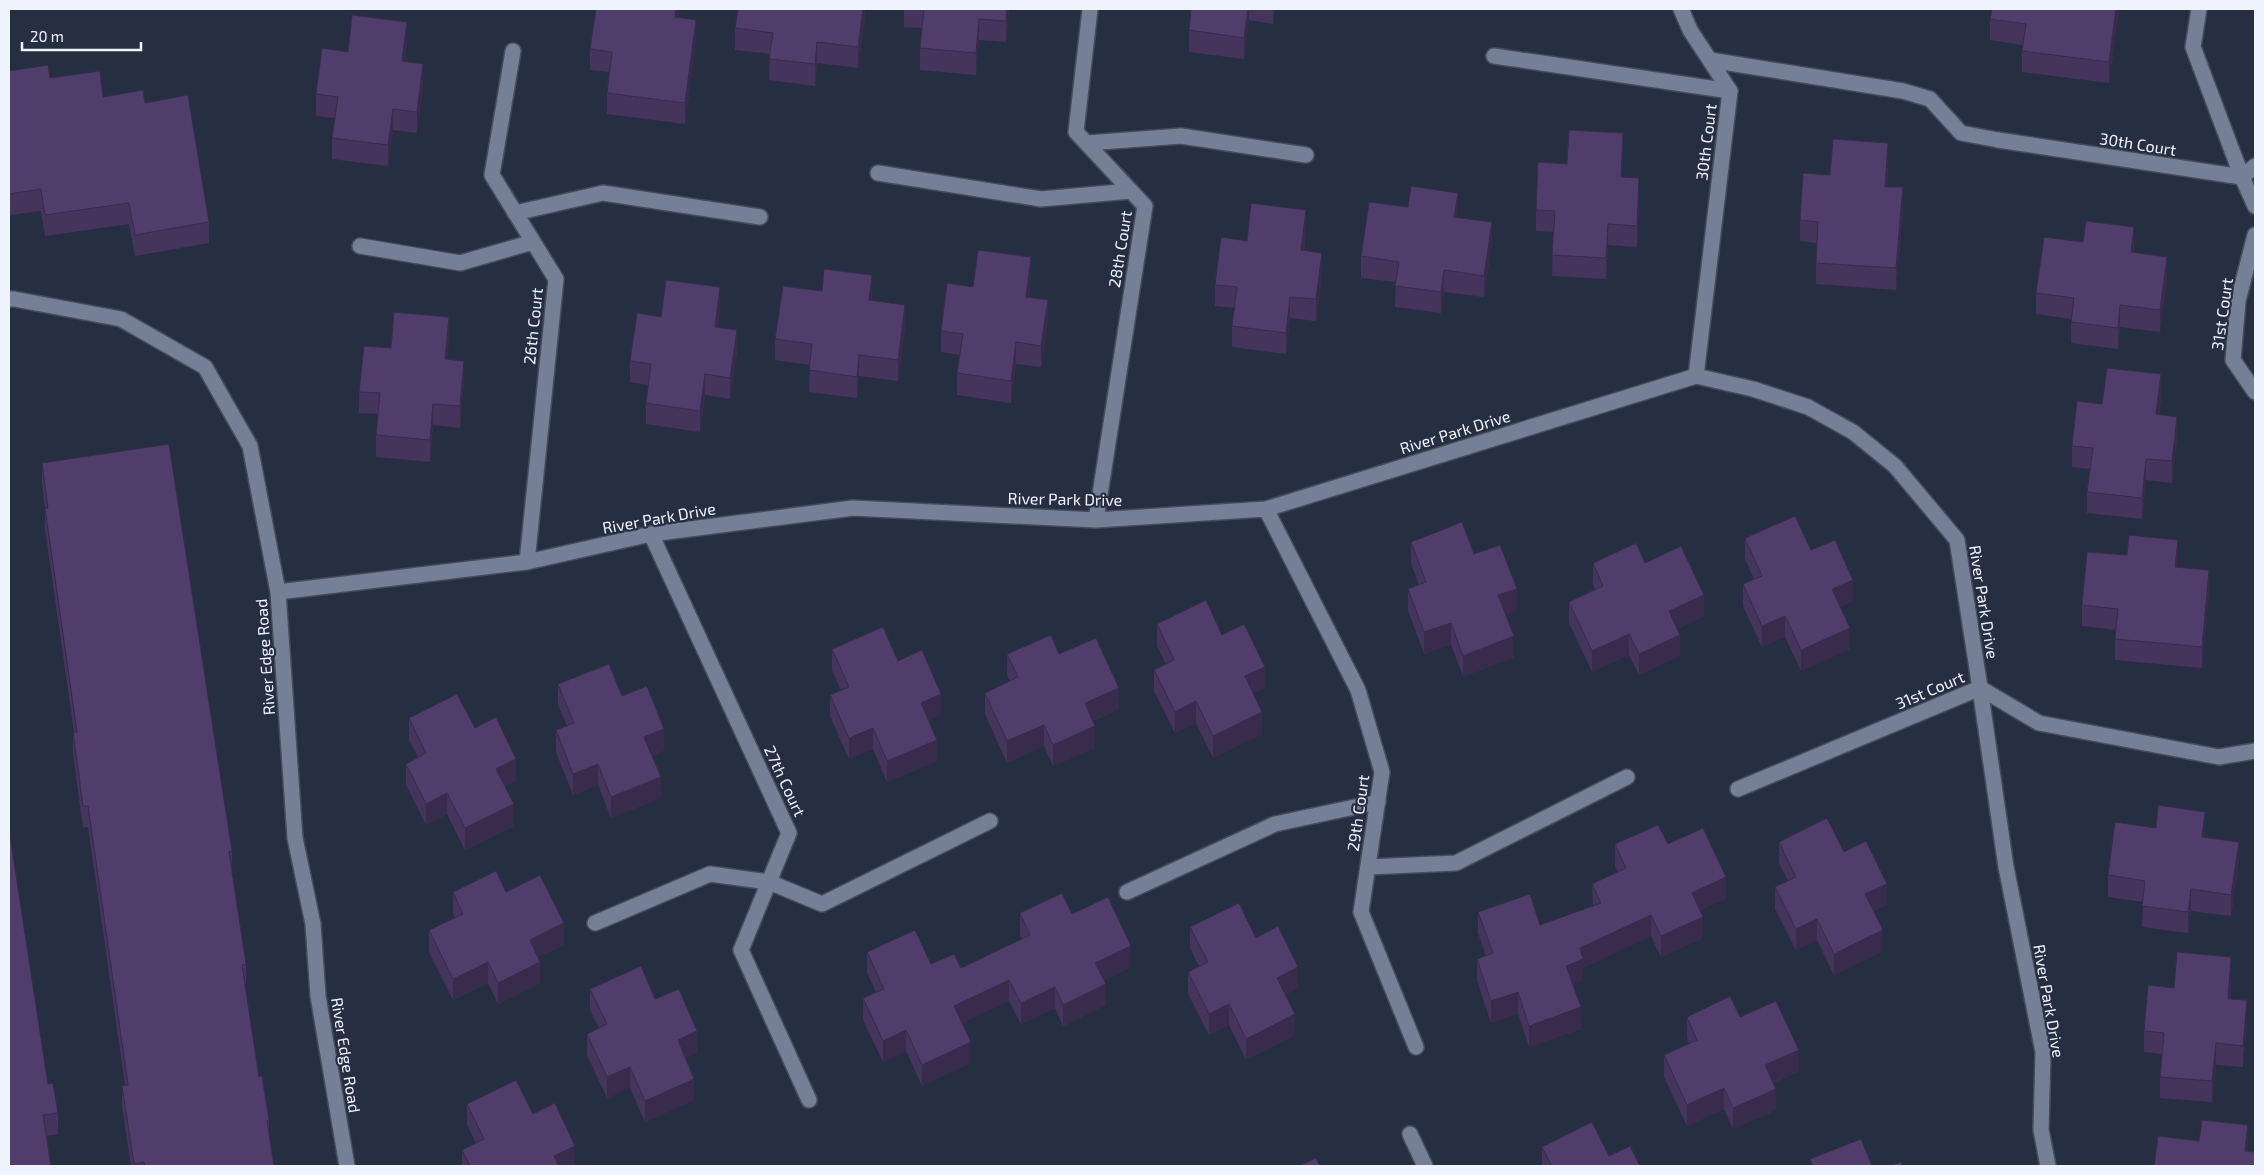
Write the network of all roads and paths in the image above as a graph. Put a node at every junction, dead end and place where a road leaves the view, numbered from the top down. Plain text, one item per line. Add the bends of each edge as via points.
1 (1090, 9) edge
2 (1681, 9) edge
3 (2199, 9) edge
4 (512, 51) dead end
5 (1494, 56) dead end
6 (1710, 60) junction
7 (1730, 91) junction
8 (1087, 143) junction
9 (1306, 155) dead end
10 (2255, 166) edge
11 (878, 173) dead end
12 (2242, 177) junction
13 (1131, 191) junction
14 (2255, 206) edge
15 (515, 213) junction
16 (760, 217) dead end
17 (2255, 235) edge
18 (533, 242) junction
19 (360, 246) dead end
20 (9, 300) edge
21 (1696, 376) junction
22 (2255, 392) edge
23 (1266, 509) junction
24 (1096, 520) junction
25 (651, 534) junction
26 (527, 562) junction
27 (278, 592) junction
28 (1980, 688) junction
29 (2255, 751) edge
30 (1627, 777) dead end
31 (1738, 789) dead end
32 (1378, 802) junction
33 (990, 821) dead end
34 (1368, 867) junction
35 (769, 882) junction
36 (1127, 892) dead end
37 (595, 923) dead end
38 (1416, 1047) dead end
39 (809, 1100) dead end
40 (1410, 1134) dead end
41 (347, 1166) edge
42 (1425, 1166) edge
43 (2048, 1166) edge

1 - 8 street, 28th Court via 1076,132
2 - 6 street via 1690,30
3 - 12 street via 2193,47
4 - 15 street, 26th Court via 492,174
5 - 7 street, 30th Court
6 - 7 street
6 - 12 street, 30th Court via 1930,99 1961,133
7 - 21 street, 30th Court
8 - 9 street via 1181,136
8 - 13 street, 28th Court
10 - 12 street
11 - 13 street via 1041,200
12 - 14 street
13 - 24 street, 28th Court via 1145,206
15 - 16 street via 603,193
15 - 18 street, 26th Court
17 - 22 street, 31st Court via 2238,301 2234,360
18 - 19 street via 460,263
18 - 26 street, 26th Court via 556,279
20 - 27 street, River Edge Road via 121,319 205,367 250,446
21 - 23 street, River Park Drive
21 - 28 street, River Park Drive via 1753,389 1808,407 1853,432 1895,466 1957,540
23 - 24 street, River Park Drive
23 - 32 street, 29th Court via 1358,690 1382,772
24 - 25 street, River Park Drive via 853,508
25 - 26 street, River Park Drive
25 - 35 street, 27th Court via 789,833
26 - 27 street, River Park Drive
27 - 41 street, River Edge Road via 295,838 313,924 318,996
28 - 29 street, 31st Court via 2039,723 2219,756
28 - 31 street, 31st Court
28 - 43 street, River Park Drive via 2006,867 2043,1052 2041,1130
30 - 34 street via 1456,863
32 - 34 street, 29th Court
32 - 36 street via 1275,824
33 - 35 street via 822,904
34 - 38 street, 29th Court via 1361,912
35 - 37 street via 710,874
35 - 39 street, 27th Court via 741,950
40 - 42 street

